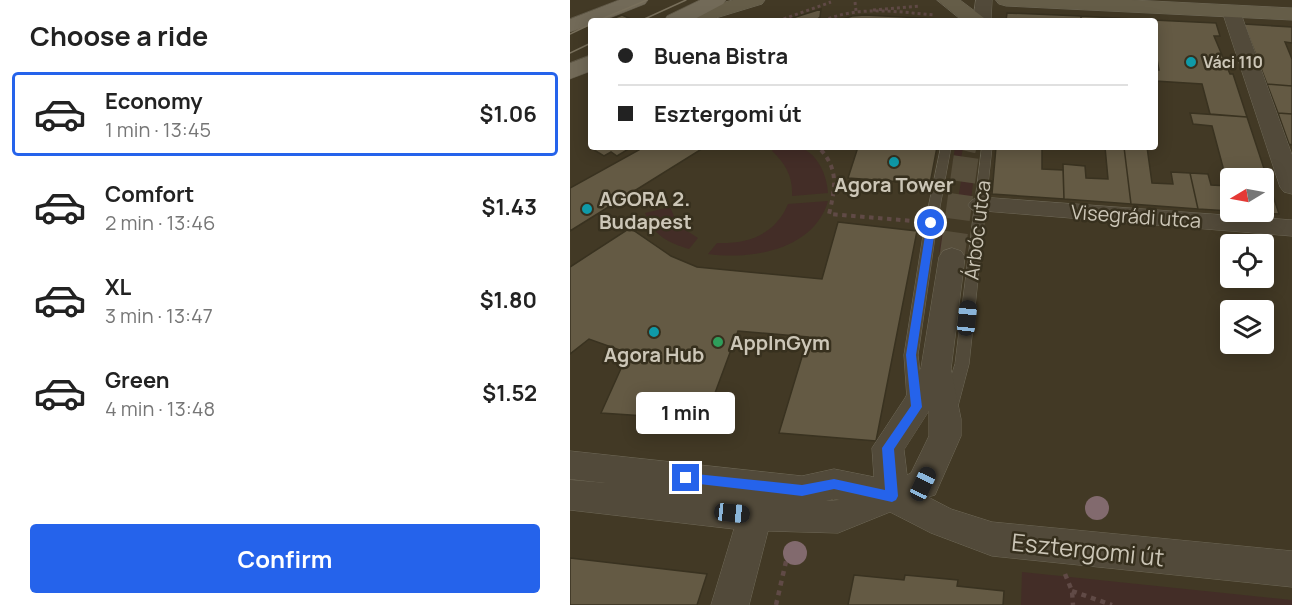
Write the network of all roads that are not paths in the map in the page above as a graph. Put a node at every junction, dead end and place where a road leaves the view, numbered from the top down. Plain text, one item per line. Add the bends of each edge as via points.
1 (625, 0) edge
2 (638, 0) edge
3 (696, 0) edge
4 (716, 0) edge
5 (755, 0) edge
6 (984, 0) edge
7 (1006, 0) edge
8 (1020, 0) edge
9 (1282, 0) edge
10 (1292, 1) edge
11 (941, 8) edge
12 (1231, 11) junction
13 (1292, 14) edge
14 (570, 16) edge
15 (677, 18) edge
16 (680, 18) edge
17 (693, 18) edge
18 (971, 18) edge
19 (981, 18) edge
20 (588, 63) edge
21 (570, 72) edge
22 (945, 150) edge
23 (987, 150) edge
24 (1292, 187) edge
25 (980, 205) junction
26 (1292, 228) edge
27 (952, 257) tunnel mouth
28 (936, 369) junction
29 (916, 407) junction
30 (946, 419) junction
31 (570, 465) edge
32 (570, 495) edge
33 (892, 496) junction
34 (755, 515) junction
35 (1292, 568) edge
36 (730, 605) edge

1 - 14 main road
2 - 14 main road
3 - 15 main road
4 - 16 main road
5 - 17 main road
6 - 19 street
7 - 8 main road
8 - 12 main road
9 - 10 main road
11 - 18 main road
12 - 13 main road
12 - 24 street
20 - 21 main road
22 - 29 lane via 911,355
23 - 25 lane, Árbóc utca
25 - 26 street, Visegrádi utca
25 - 30 lane, Árbóc utca via 962,364
27 - 28 street, Árbóc utca
28 - 29 street, Árbóc utca
28 - 30 street, Árbóc utca
29 - 33 street, Árbóc utca via 888,448
30 - 33 street, Árbóc utca via 945,436 923,484
31 - 33 street, Esztergomi út via 802,491 834,484
32 - 34 street
33 - 34 street via 838,517
33 - 35 street, Esztergomi út via 943,522 992,539
34 - 36 street

